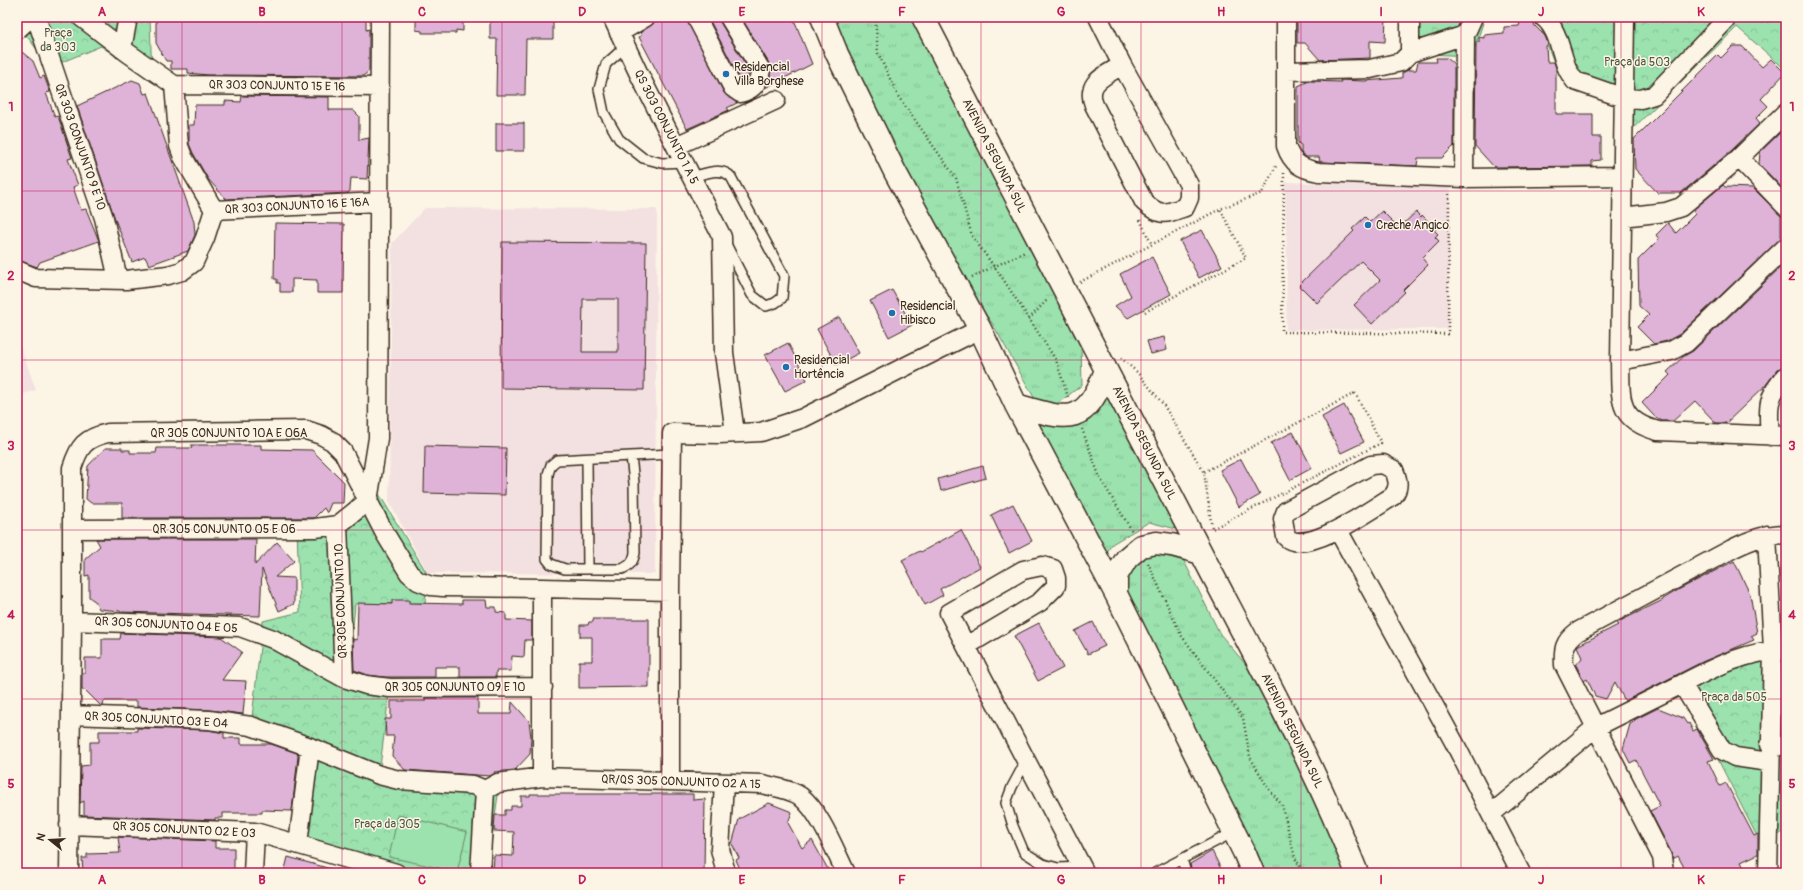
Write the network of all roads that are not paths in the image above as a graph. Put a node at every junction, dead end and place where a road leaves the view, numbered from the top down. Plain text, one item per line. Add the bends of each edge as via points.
1 (31, 17) edge
2 (36, 17) edge
3 (81, 17) edge
4 (128, 17) edge
5 (380, 17) edge
6 (646, 17) edge
7 (696, 17) edge
8 (729, 17) edge
9 (822, 17) edge
10 (923, 17) edge
11 (1098, 17) edge
12 (1286, 17) edge
13 (1410, 17) edge
14 (1473, 17) edge
15 (1543, 17) edge
16 (1625, 17) edge
17 (1726, 17) edge
18 (17, 30) edge
19 (619, 32) edge
20 (1465, 35) junction
21 (122, 49) junction
22 (1410, 53) junction
23 (1122, 65) junction
24 (1286, 71) junction
25 (174, 85) junction
26 (380, 87) junction
27 (1624, 98) junction
28 (776, 100) dead end
29 (1786, 112) edge
30 (676, 146) junction
31 (1739, 158) junction
32 (688, 169) junction
33 (1622, 176) junction
34 (1464, 178) junction
35 (379, 202) junction
36 (1786, 208) edge
37 (214, 210) junction
38 (1622, 217) junction
39 (722, 237) junction
40 (1786, 247) edge
41 (17, 270) edge
42 (118, 279) junction
43 (980, 329) junction
44 (1620, 361) junction
45 (1106, 370) junction
46 (1786, 376) edge
47 (1016, 405) junction
48 (735, 433) junction
49 (1778, 436) edge
50 (672, 454) junction
51 (631, 456) junction
52 (587, 459) junction
53 (368, 501) junction
54 (338, 525) junction
55 (72, 529) junction
56 (1338, 530) junction
57 (1786, 534) edge
58 (1767, 535) junction
59 (1201, 553) junction
60 (588, 569) junction
61 (542, 588) junction
62 (670, 591) junction
63 (1116, 594) junction
64 (72, 621) junction
65 (966, 646) junction
66 (1779, 650) edge
67 (344, 678) junction
68 (1682, 684) junction
69 (543, 687) junction
70 (71, 715) junction
71 (1596, 727) junction
72 (310, 747) junction
73 (1775, 751) edge
74 (1026, 760) junction
75 (542, 777) junction
76 (670, 781) junction
77 (724, 784) junction
78 (485, 790) junction
79 (1491, 814) junction
80 (69, 825) junction
81 (255, 832) junction
82 (1234, 832) junction
83 (298, 844) junction
84 (1182, 859) junction
85 (1083, 870) edge
86 (1248, 871) edge
87 (69, 873) edge
88 (253, 873) edge
89 (396, 873) edge
90 (480, 873) edge
91 (726, 873) edge
92 (846, 873) edge
93 (1155, 873) edge
94 (1186, 873) edge
95 (1357, 873) edge
96 (1521, 873) edge
97 (1664, 873) edge
98 (1768, 873) edge

1 - 18 street
2 - 42 street, QR 303 CONJUNTO 9 E 10 via 104,218
3 - 21 street
4 - 21 street
5 - 26 street
6 - 19 street
7 - 8 street via 733,88 740,93 754,87 760,79 761,70
9 - 43 main road via 837,54 895,172
10 - 45 main road, AVENIDA SEGUNDA SUL
11 - 23 street
12 - 24 street
13 - 22 street
14 - 20 street
15 - 27 street via 1557,36 1575,82
16 - 27 street
17 - 27 street via 1725,21 1654,94 1641,99
19 - 30 street, QS 303 CONJUNTO 1 A 5
19 - 32 lane via 599,89 604,113 619,139 643,158
20 - 22 street
20 - 34 street
21 - 25 street
22 - 24 street via 1401,62 1370,69
23 - 23 street via 1188,185 1189,198 1184,207 1160,213 1155,212 1144,202 1094,105 1091,91 1095,83
24 - 34 street via 1286,153 1295,163 1305,169 1319,172
25 - 26 street, QR 303 CONJUNTO 15 E 16
25 - 37 street via 179,146
26 - 35 street
27 - 33 street
28 - 30 street
29 - 31 street
30 - 32 street, QS 303 CONJUNTO 1 A 5
31 - 36 street
31 - 38 street via 1681,207 1666,212
32 - 39 street, QS 303 CONJUNTO 1 A 5
32 - 39 lane via 716,171 731,176 784,276 780,301 766,306 752,296
33 - 34 street
33 - 38 street
35 - 37 street, QR 303 CONJUNTO 16 E 16A
35 - 53 street via 378,438
37 - 42 street via 206,238 194,262 182,271 168,275
38 - 44 street
39 - 48 street via 724,353
40 - 44 street via 1686,343 1671,351
41 - 42 street via 36,278
43 - 47 main road
43 - 48 street via 803,418 761,432
44 - 49 street via 1625,410 1631,419 1643,427 1658,431
45 - 47 main road via 1098,392 1088,406 1074,415 1059,417
45 - 59 main road, AVENIDA SEGUNDA SUL
46 - 49 street via 1771,394 1768,405
47 - 63 main road
48 - 50 street via 672,433
50 - 51 lane
50 - 62 street
51 - 52 lane
51 - 60 lane via 634,483 633,561 622,569
52 - 60 lane
52 - 60 lane via 557,460 551,465 548,474 547,559 551,564 565,569
53 - 54 street
53 - 55 street, QR 305 CONJUNTO 10A E 06A via 343,452 332,441 306,430 108,433 93,436 76,454 72,468
53 - 61 street, QR 305 CONJUNTO 10A E 06A via 400,560 418,581 443,587
54 - 55 street, QR 305 CONJUNTO 05 E 06 via 291,529
54 - 67 street, QR 305 CONJUNTO 10
55 - 64 street
56 - 56 street via 1393,496 1398,486 1394,470 1383,464 1371,465 1286,511 1283,519 1286,537 1293,542 1301,542
56 - 79 street
57 - 58 street
58 - 66 street
58 - 71 street via 1732,549 1569,638 1564,654 1564,665
59 - 63 main road via 1156,543 1141,546 1127,558 1116,576
59 - 95 main road, AVENIDA SEGUNDA SUL via 1260,664 1340,830
61 - 62 street, QR 305 CONJUNTO 10A E 06A
61 - 69 street
62 - 76 street
63 - 82 main road
64 - 67 street, QR 305 CONJUNTO 04 E 05 via 240,627 272,639
64 - 70 street
65 - 65 street via 949,613 1023,570 1042,566 1053,569 1056,586 1040,602
65 - 74 street
66 - 68 street via 1725,663
66 - 73 street
67 - 69 street, QR 305 CONJUNTO 09 E 10 via 366,685 390,688
68 - 71 street
68 - 73 street via 1722,750 1735,757
69 - 75 street
70 - 72 street, QR 305 CONJUNTO 03 E 04 via 209,720 251,726
70 - 80 street
71 - 79 street
71 - 97 street via 1662,857
72 - 78 street, QR 305 CONJUNTO 03 E 04 via 386,777 473,785
72 - 83 street
73 - 98 street
74 - 85 street
74 - 85 lane via 1006,803 1024,852 1043,864
75 - 76 street, QR/QS 305 CONJUNTO 02 A 15
75 - 78 street, QR/QS 305 CONJUNTO 02 A 15 via 498,783
76 - 77 street, QR/QS 305 CONJUNTO 02 A 15
77 - 91 street via 720,849
77 - 92 street, QR/QS 305 CONJUNTO 02 A 15 via 762,784 799,796 814,810
78 - 90 street
79 - 96 street
80 - 81 street, QR 305 CONJUNTO 02 E 03
80 - 87 street
81 - 83 street, QR 305 CONJUNTO 02 E 03
81 - 88 street
82 - 84 lane
82 - 86 main road
83 - 89 street, QR 305 CONJUNTO 02 E 03
84 - 93 lane
84 - 94 lane

